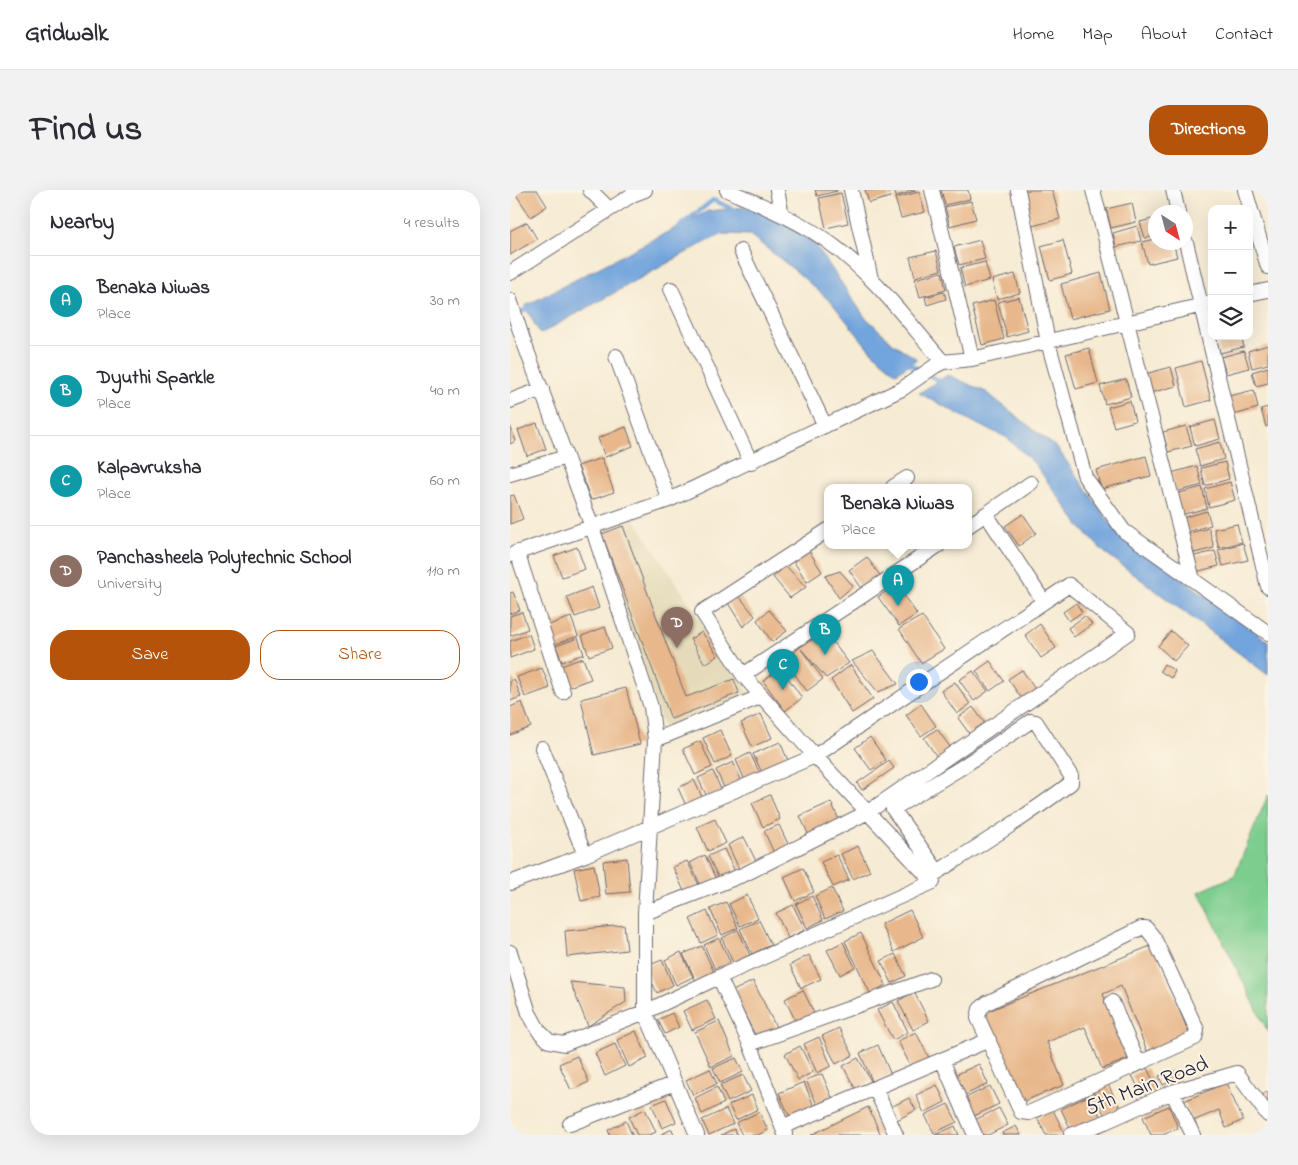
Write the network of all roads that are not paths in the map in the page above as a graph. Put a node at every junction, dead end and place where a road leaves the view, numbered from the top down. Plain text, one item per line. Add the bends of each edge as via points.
1 (590, 190) edge
2 (645, 190) edge
3 (727, 190) edge
4 (776, 190) edge
5 (851, 190) edge
6 (932, 190) edge
7 (1018, 190) edge
8 (1093, 190) edge
9 (1173, 190) edge
10 (1245, 190) edge
11 (1176, 205) edge
12 (609, 209) junction
13 (782, 215) junction
14 (1189, 250) edge
15 (741, 251) dead end
16 (1268, 268) edge
17 (510, 273) edge
18 (871, 279) junction
19 (671, 289) dead end
20 (1268, 290) edge
21 (1253, 293) edge
22 (511, 303) edge
23 (1206, 304) edge
24 (1127, 323) junction
25 (1048, 342) junction
26 (616, 356) dead end
27 (972, 359) junction
28 (939, 364) junction
29 (542, 389) junction
30 (510, 401) edge
31 (825, 426) junction
32 (566, 457) junction
33 (751, 463) junction
34 (510, 474) edge
35 (906, 478) dead end
36 (1031, 483) dead end
37 (897, 484) edge
38 (669, 500) junction
39 (986, 514) junction
40 (972, 523) edge
41 (592, 527) junction
42 (824, 533) edge
43 (933, 549) edge
44 (513, 553) edge
45 (1193, 580) junction
46 (1268, 587) edge
47 (1044, 602) junction
48 (1268, 633) edge
49 (743, 675) junction
50 (563, 692) dead end
51 (762, 696) junction
52 (655, 740) junction
53 (542, 748) dead end
54 (815, 756) junction
55 (868, 812) junction
56 (650, 828) junction
57 (585, 855) junction
58 (933, 874) junction
59 (510, 883) edge
60 (645, 912) junction
61 (510, 952) edge
62 (719, 977) junction
63 (931, 979) dead end
64 (1112, 1002) dead end
65 (644, 1012) junction
66 (989, 1040) junction
67 (750, 1044) junction
68 (942, 1060) junction
69 (1138, 1064) junction
70 (675, 1083) junction
71 (875, 1088) junction
72 (1172, 1092) junction
73 (1268, 1115) edge
74 (570, 1124) dead end
75 (1108, 1129) edge
76 (783, 1131) edge
77 (697, 1135) edge
78 (896, 1135) edge
79 (975, 1135) edge
80 (1070, 1135) edge
81 (1193, 1135) edge

1 - 12 street
2 - 12 street
3 - 13 street
4 - 13 street
5 - 18 street
6 - 27 street
7 - 25 street
8 - 24 street
9 - 11 street
10 - 16 street
12 - 17 street
13 - 18 street via 830,243
14 - 23 street
15 - 31 street
18 - 28 street
19 - 33 street
20 - 21 street
22 - 29 street
23 - 24 street
23 - 46 street
24 - 25 street
24 - 45 street
25 - 27 street
25 - 45 street via 1086,477 1124,531
26 - 38 street
27 - 28 street
28 - 31 street via 902,389
29 - 30 street
29 - 32 street
31 - 33 street
32 - 34 street
32 - 41 street
33 - 38 street
35 - 37 street
36 - 39 street
38 - 41 street
39 - 40 street
39 - 47 street
41 - 44 street
41 - 52 street via 651,707
42 - 49 street via 702,612
43 - 49 street
44 - 50 street
45 - 48 street
47 - 54 street
47 - 55 street via 1070,585 1128,633
49 - 51 street
51 - 52 street
51 - 54 street
52 - 56 street
53 - 57 street
54 - 55 street
54 - 56 street
55 - 58 street
55 - 60 street via 745,874
56 - 57 street
56 - 60 street
57 - 59 street
58 - 58 street via 1072,783 1071,776 1036,722 1031,722 893,809
58 - 62 street via 933,882
60 - 65 street
61 - 65 street via 529,1013 549,1041 564,1044
62 - 65 street
62 - 67 street
63 - 67 street
64 - 69 street
65 - 70 street
66 - 68 street
66 - 69 street via 1018,1109 1024,1114
66 - 69 street via 978,1018 980,1009 987,1003 1146,928 1154,938 1197,1034 1196,1038
67 - 76 street
68 - 71 street
68 - 79 street
70 - 74 street
70 - 77 street
71 - 76 street
71 - 78 street
72 - 73 street, 5th Main Road via 1237,1073
72 - 75 street, 5th Main Road
72 - 81 street
75 - 80 street, 5th Main Road

